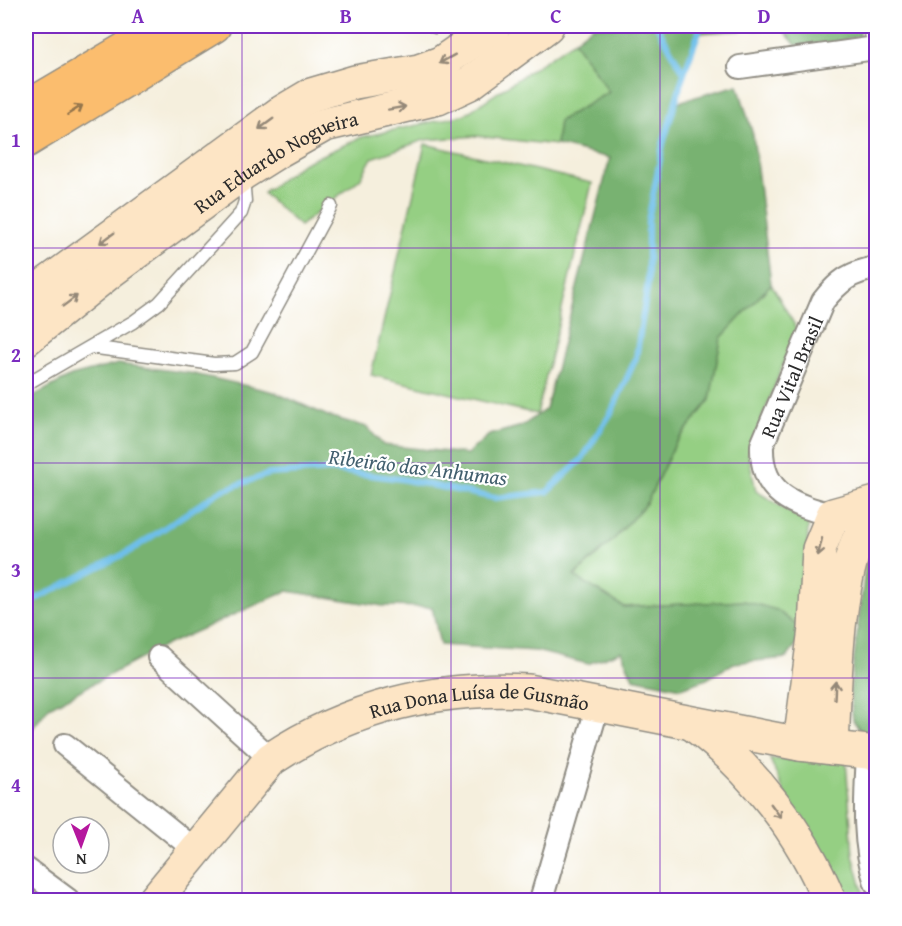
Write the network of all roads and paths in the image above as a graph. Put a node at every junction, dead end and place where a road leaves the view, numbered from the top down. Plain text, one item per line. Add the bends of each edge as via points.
1 (165, 26) edge
2 (214, 26) edge
3 (494, 26) edge
4 (547, 26) edge
5 (875, 26) edge
6 (876, 33) edge
7 (876, 48) edge
8 (740, 67) dead end
9 (26, 108) edge
10 (26, 141) edge
11 (243, 173) junction
12 (331, 206) dead end
13 (876, 268) edge
14 (26, 299) edge
15 (26, 339) edge
16 (90, 347) junction
17 (26, 384) edge
18 (873, 514) edge
19 (833, 515) junction
20 (159, 657) dead end
21 (598, 705) junction
22 (692, 724) junction
23 (768, 738) junction
24 (800, 744) junction
25 (65, 745) dead end
26 (832, 748) junction
27 (872, 753) edge
28 (271, 759) junction
29 (756, 785) junction
30 (194, 849) junction
31 (26, 868) edge
32 (876, 883) edge
33 (68, 900) edge
34 (155, 900) edge
35 (541, 900) edge
36 (829, 900) edge

1 - 9 main road
10 -> 2 main road
3 -> 14 street, Rua Eduardo Nogueira via 441,63 311,95
11 -> 4 street, Rua Eduardo Nogueira via 324,125 438,98 478,77
5 - 6 street
7 - 8 street
15 -> 11 street, Rua Eduardo Nogueira
11 - 16 lane via 245,201 241,213 159,303
12 - 16 lane via 252,352 235,363 214,364
13 - 19 street, Rua Vital Brasil via 848,275 823,301 762,445 761,464 774,488 789,499
16 - 17 lane
18 - 19 street
26 -> 18 street via 847,572 856,542
19 -> 24 street via 819,549 815,629
20 - 28 street
21 - 22 street, Rua Dona Luísa de Gusmão
21 - 28 street, Rua Dona Luísa de Gusmão via 547,694 494,689 423,696 347,719
21 - 35 street
22 - 23 street, Rua Dona Luísa de Gusmão
22 - 29 street via 713,739
23 - 24 street, Rua Dona Luísa de Gusmão
23 - 29 street via 753,764
24 - 26 street, Rua Dona Luísa de Gusmão
25 - 30 street
26 - 27 street, Rua Dona Luísa de Gusmão
27 - 32 street via 867,825
28 - 30 street, Rua Dona Luísa de Gusmão
29 -> 36 street via 796,839
30 - 34 street, Rua Dona Luísa de Gusmão
31 - 33 street

